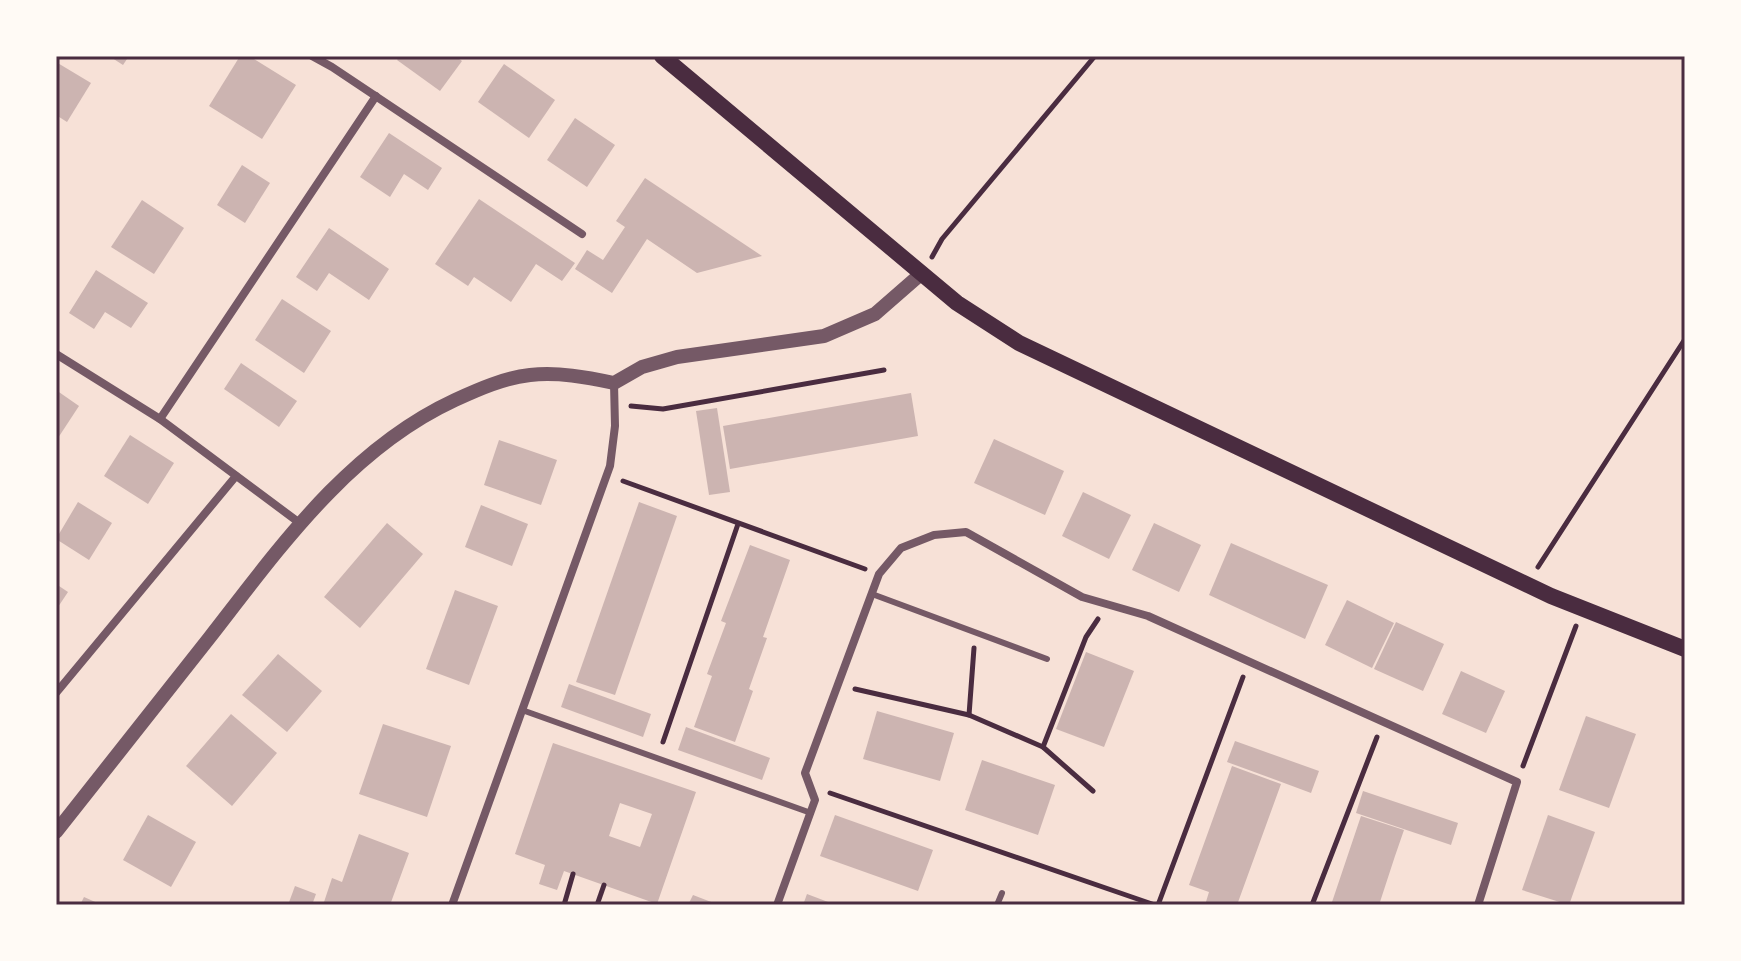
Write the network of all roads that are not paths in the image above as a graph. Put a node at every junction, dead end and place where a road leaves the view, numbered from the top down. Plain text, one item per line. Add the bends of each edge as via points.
1 (312, 56) edge
2 (662, 56) edge
3 (376, 96) junction
4 (582, 234) dead end
5 (922, 273) junction
6 (56, 354) edge
7 (614, 383) junction
8 (160, 419) junction
9 (236, 476) junction
10 (301, 524) junction
11 (872, 594) junction
12 (1685, 649) edge
13 (1047, 659) dead end
14 (56, 693) edge
15 (522, 710) junction
16 (811, 813) junction
17 (56, 832) edge
18 (1002, 893) dead end
19 (452, 905) edge
20 (777, 905) edge
21 (997, 905) edge
22 (1478, 905) edge

1 - 3 street
2 - 5 main road
3 - 4 street
3 - 8 street
5 - 7 street via 875,314 836,332 677,357 642,367
5 - 12 main road via 1019,343 1527,584
6 - 8 street
7 - 10 street via 577,375 529,375 482,387 432,410 381,444
7 - 15 street via 615,426 607,476
8 - 9 street
9 - 10 street
9 - 14 street
10 - 17 street
11 - 13 lane
11 - 16 street via 805,773 815,800
11 - 22 street via 879,574 901,548 934,535 966,532 1082,597 1148,616 1517,782
15 - 16 lane
15 - 19 street
16 - 20 street
18 - 21 lane

